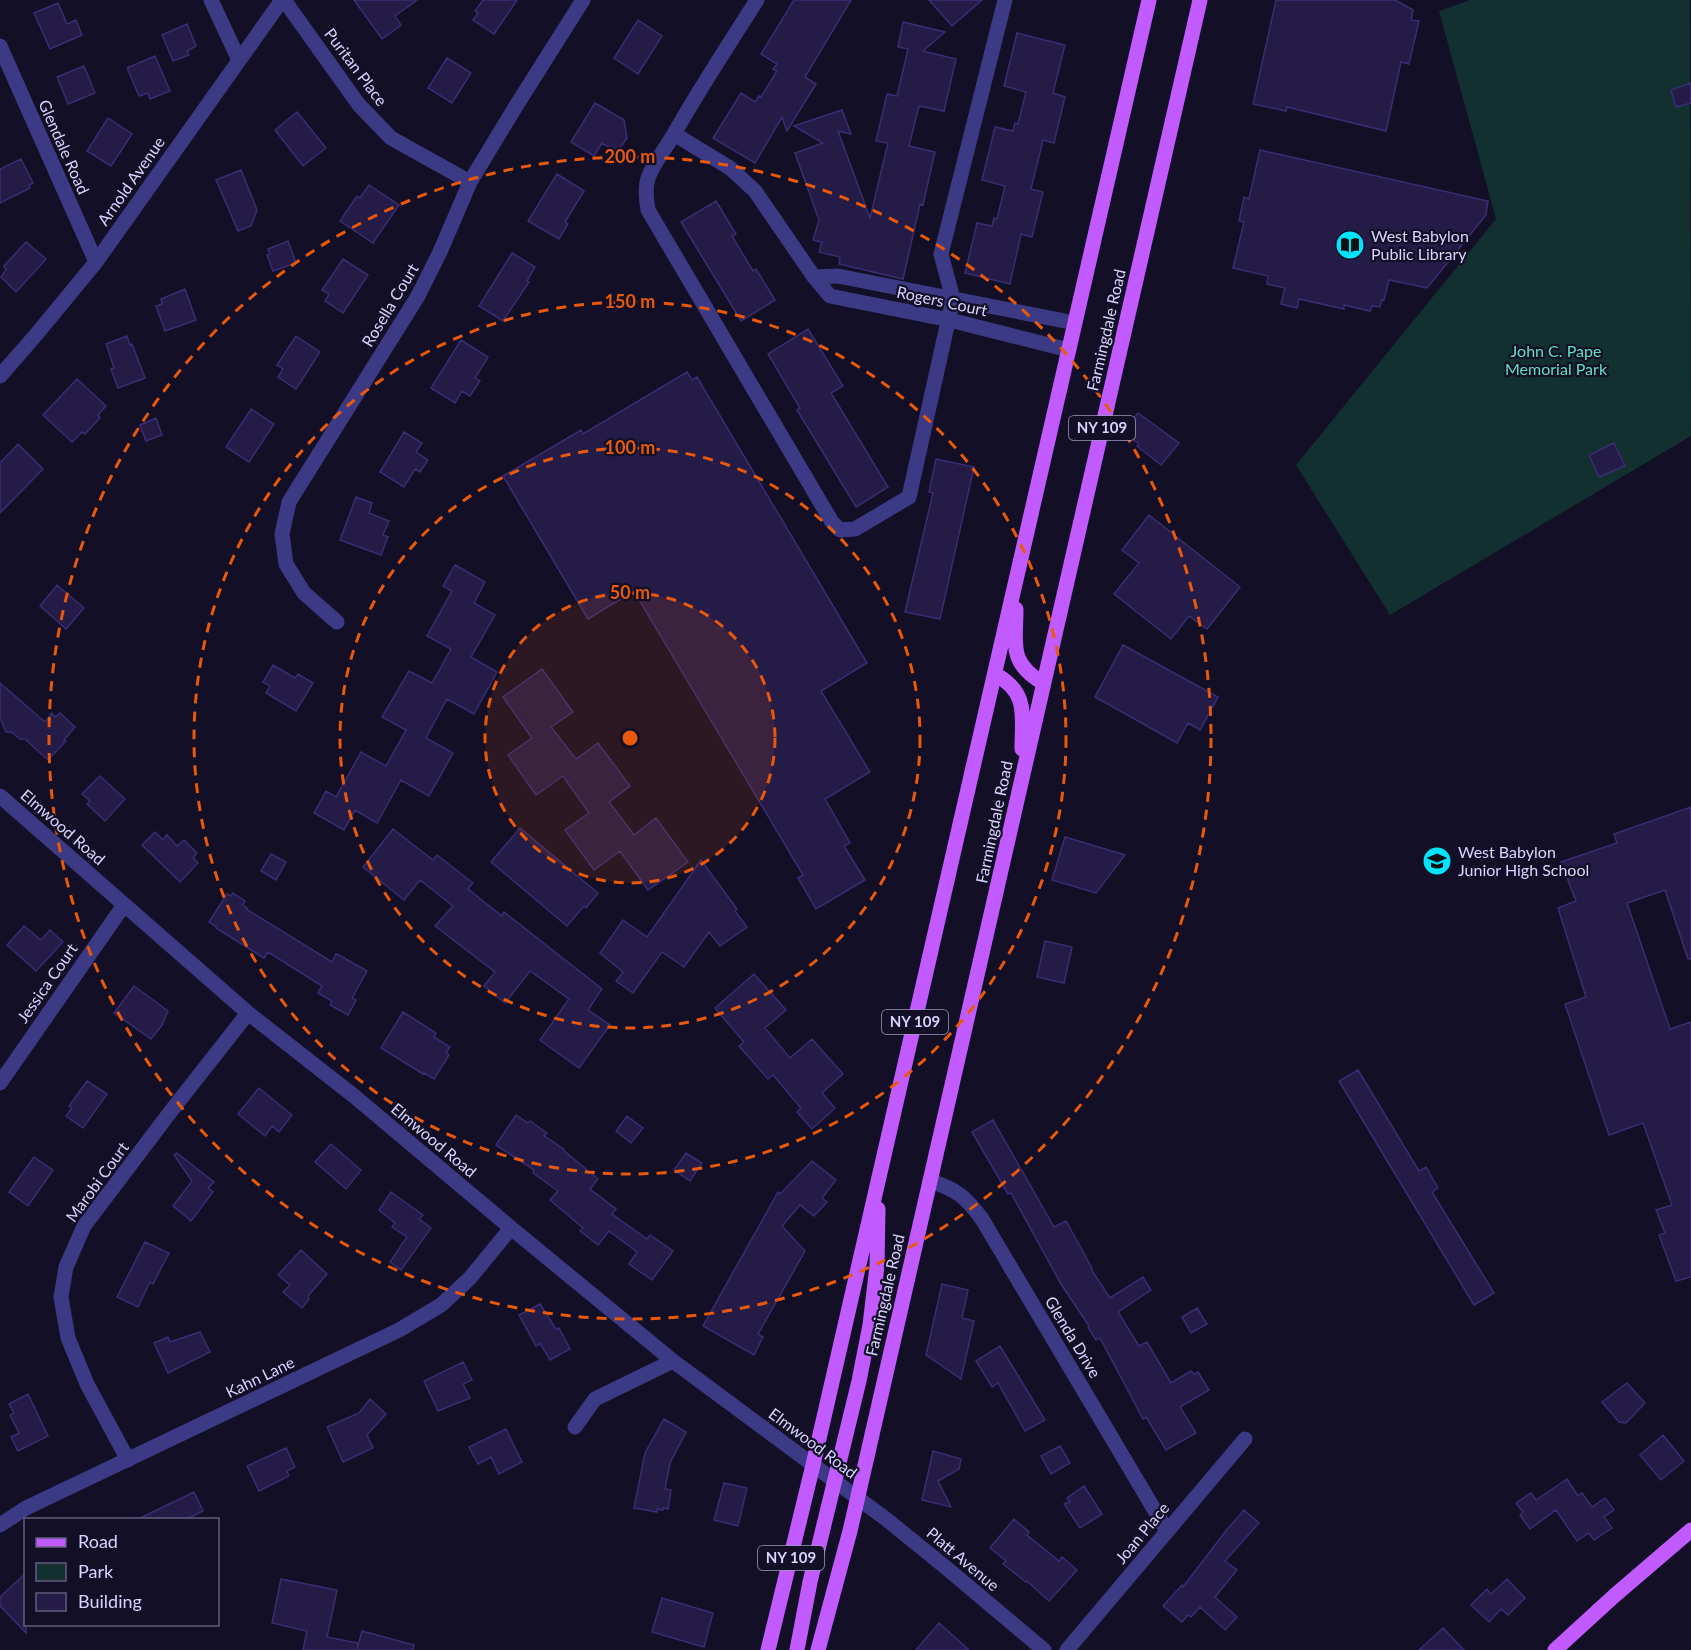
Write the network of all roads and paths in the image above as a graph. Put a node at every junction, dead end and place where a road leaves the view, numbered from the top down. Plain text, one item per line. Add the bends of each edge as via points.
1 (211, 0) edge
2 (283, 0) edge
3 (584, 0) edge
4 (757, 0) edge
5 (1005, 0) edge
6 (1149, 0) edge
7 (1200, 0) edge
8 (0, 46) edge
9 (239, 60) junction
10 (674, 134) junction
11 (470, 182) junction
12 (96, 262) junction
13 (814, 277) junction
14 (953, 299) junction
15 (950, 320) junction
16 (1075, 323) junction
17 (1069, 350) junction
18 (0, 376) edge
19 (1016, 579) junction
20 (337, 622) dead end
21 (995, 674) junction
22 (1043, 683) junction
23 (1022, 776) junction
24 (0, 796) edge
25 (124, 905) junction
26 (248, 1013) junction
27 (0, 1083) edge
28 (879, 1179) junction
29 (930, 1181) junction
30 (510, 1228) junction
31 (673, 1361) junction
32 (575, 1427) dead end
33 (1245, 1439) dead end
34 (128, 1460) junction
35 (813, 1465) junction
36 (834, 1481) junction
37 (857, 1498) junction
38 (0, 1524) edge
39 (1691, 1530) edge
40 (1167, 1531) junction
41 (768, 1650) edge
42 (797, 1650) edge
43 (818, 1650) edge
44 (1044, 1650) edge
45 (1067, 1650) edge
46 (1555, 1650) edge

1 - 9 street
2 - 9 street, Arnold Avenue
2 - 11 street, Puritan Place via 359,105 391,138
3 - 11 street, Rosella Court
4 - 10 street
5 - 14 street via 940,255
6 - 16 main road, Farmingdale Road / NY 109
7 - 22 main road, Farmingdale Road / NY 109
8 - 12 street, Glendale Road
9 - 12 street, Arnold Avenue
10 - 13 street, Rogers Court via 730,168 755,190
10 - 15 street via 648,178 648,210 840,530 855,529 909,497
11 - 20 street, Rosella Court via 418,297 289,502 282,534 286,564 304,593
12 - 18 street, Arnold Avenue
13 - 14 street, Rogers Court via 838,276
13 - 15 street, Rogers Court via 830,296
14 - 15 street
14 - 16 street, Rogers Court
15 - 17 street, Rogers Court
16 - 17 main road, Farmingdale Road / NY 109
17 - 19 main road, Farmingdale Road / NY 109
19 - 21 main road, Farmingdale Road / NY 109
19 - 22 main road via 1018,659 1027,672
21 - 23 main road via 1009,682 1019,695
21 - 28 main road, Farmingdale Road / NY 109
22 - 23 main road, Farmingdale Road / NY 109
23 - 29 main road, Farmingdale Road / NY 109
24 - 25 street, Elmwood Road
25 - 26 street, Elmwood Road
25 - 27 street, Jessica Court
26 - 30 street, Elmwood Road via 354,1096
26 - 34 street, Marobi Court via 84,1226 66,1267 61,1297 68,1338 87,1384
28 - 35 main road, Farmingdale Road / NY 109
28 - 36 main road via 874,1298 859,1381
29 - 37 main road, Farmingdale Road / NY 109
29 - 40 street, Glenda Drive via 960,1194 982,1219
30 - 31 street, Elmwood Road
30 - 34 street, Kahn Lane via 470,1278 441,1305 399,1330
31 - 32 street via 595,1399
31 - 35 street, Elmwood Road
33 - 40 street, Joan Place
34 - 38 street, Kahn Lane
35 - 36 street, Elmwood Road
35 - 41 main road, Farmingdale Road / NY 109
36 - 37 street, Elmwood Road
36 - 42 main road
37 - 43 main road, Farmingdale Road / NY 109
37 - 44 street, Platt Avenue
39 - 46 main road
40 - 45 street, Joan Place

